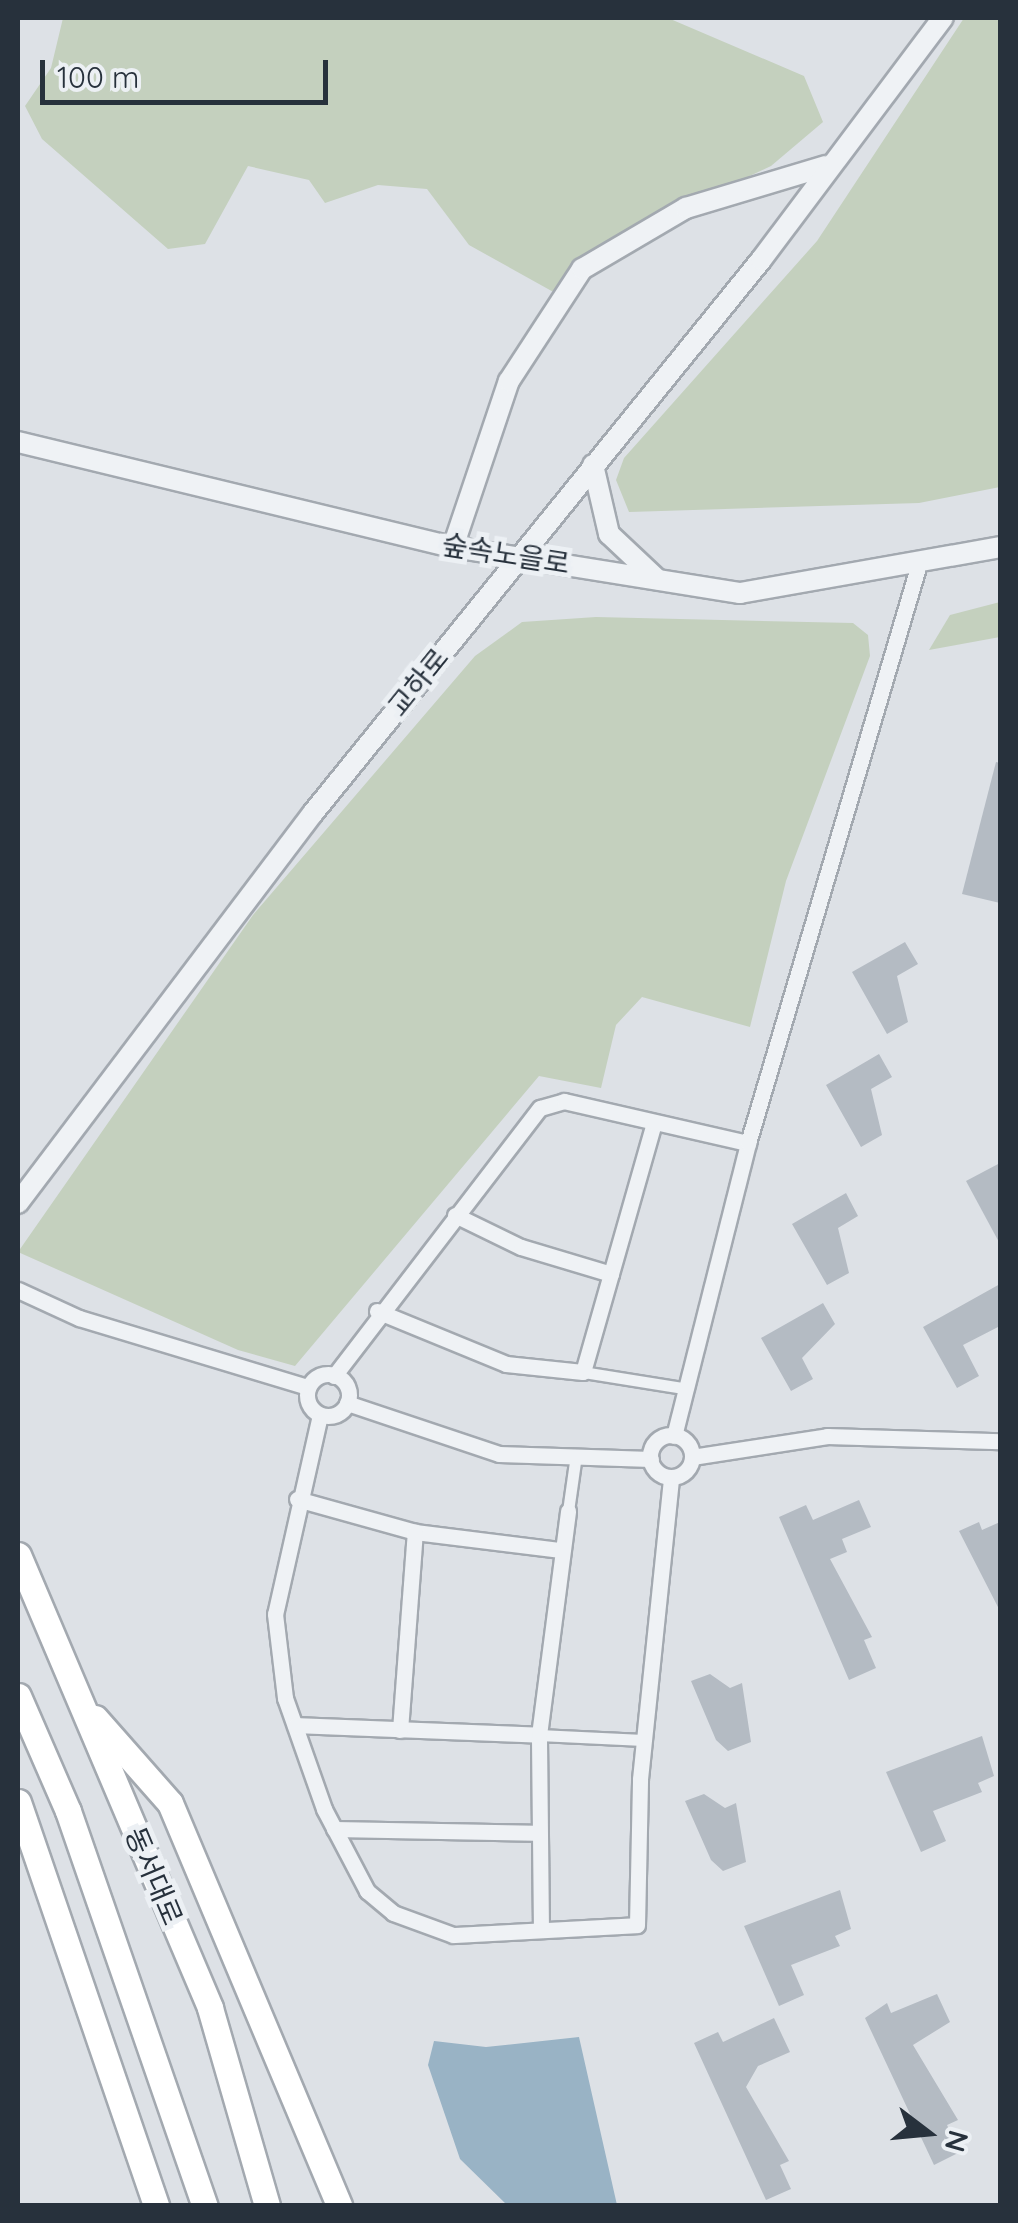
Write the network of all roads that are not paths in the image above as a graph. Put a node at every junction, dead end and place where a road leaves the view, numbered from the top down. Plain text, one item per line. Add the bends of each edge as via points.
1 (943, 18) edge
2 (826, 166) junction
3 (18, 442) edge
4 (594, 465) junction
5 (453, 547) junction
6 (1000, 547) edge
7 (519, 556) junction
8 (919, 564) junction
9 (657, 579) junction
10 (654, 1123) junction
11 (748, 1144) junction
12 (18, 1203) edge
13 (455, 1216) junction
14 (611, 1274) junction
15 (18, 1290) edge
16 (378, 1311) junction
17 (583, 1372) junction
18 (334, 1376) junction
19 (308, 1387) junction
20 (683, 1388) junction
21 (347, 1402) junction
22 (320, 1415) junction
23 (674, 1436) junction
24 (1000, 1441) edge
25 (692, 1457) junction
26 (651, 1459) junction
27 (576, 1462) junction
28 (671, 1478) junction
29 (297, 1499) junction
30 (568, 1511) joint
31 (415, 1532) junction
32 (559, 1550) junction
33 (18, 1555) edge
34 (18, 1696) edge
35 (78, 1698) junction
36 (295, 1726) junction
37 (400, 1730) junction
38 (539, 1735) junction
39 (643, 1740) junction
40 (18, 1802) edge
41 (334, 1828) junction
42 (534, 1833) junction
43 (541, 1930) junction
44 (114, 2079) junction
45 (142, 2206) edge
46 (156, 2206) edge
47 (205, 2206) edge
48 (267, 2206) edge
49 (338, 2206) edge

1 - 2 street, 교하로
2 - 4 street, 교하로
2 - 5 street via 686,208 582,269 509,381
3 - 5 street, 숲속노을로
4 - 7 street, 교하로
4 - 9 street via 609,534
5 - 7 street, 숲속노을로
6 - 8 street, 숲속노을로
7 - 9 street, 숲속노을로
7 - 12 street, 교하로
8 - 9 street, 숲속노을로 via 740,592
8 - 11 street
10 - 11 street
10 - 13 street via 564,1102 540,1108
10 - 14 street
11 - 20 street
13 - 14 street via 521,1248
13 - 16 street
14 - 17 street
15 - 19 street via 79,1318
16 - 17 street via 506,1364
16 - 18 street
17 - 20 street
18 - 19 street
18 - 21 street
19 - 22 street
20 - 23 street
21 - 22 street
21 - 27 street via 480,1449
22 - 29 street
23 - 25 street
23 - 26 street via 656,1442
24 - 25 street via 827,1436
25 - 28 street
26 - 27 street
26 - 28 street
27 - 30 street
28 - 39 street
29 - 31 street
29 - 36 street via 275,1614
30 - 32 street
31 - 32 street
31 - 37 street
32 - 38 street
33 - 35 highway, 동서대로
34 - 47 highway, 동서대로 via 68,1811
35 - 48 highway, 동서대로 via 210,2008
35 - 49 highway via 170,1803
36 - 37 street
36 - 41 street
37 - 38 street
38 - 39 street
38 - 42 street
39 - 43 street via 636,1926
40 - 44 highway
41 - 42 street
41 - 43 street via 367,1890 393,1914 453,1936
42 - 43 street
44 - 45 highway
44 - 46 highway

